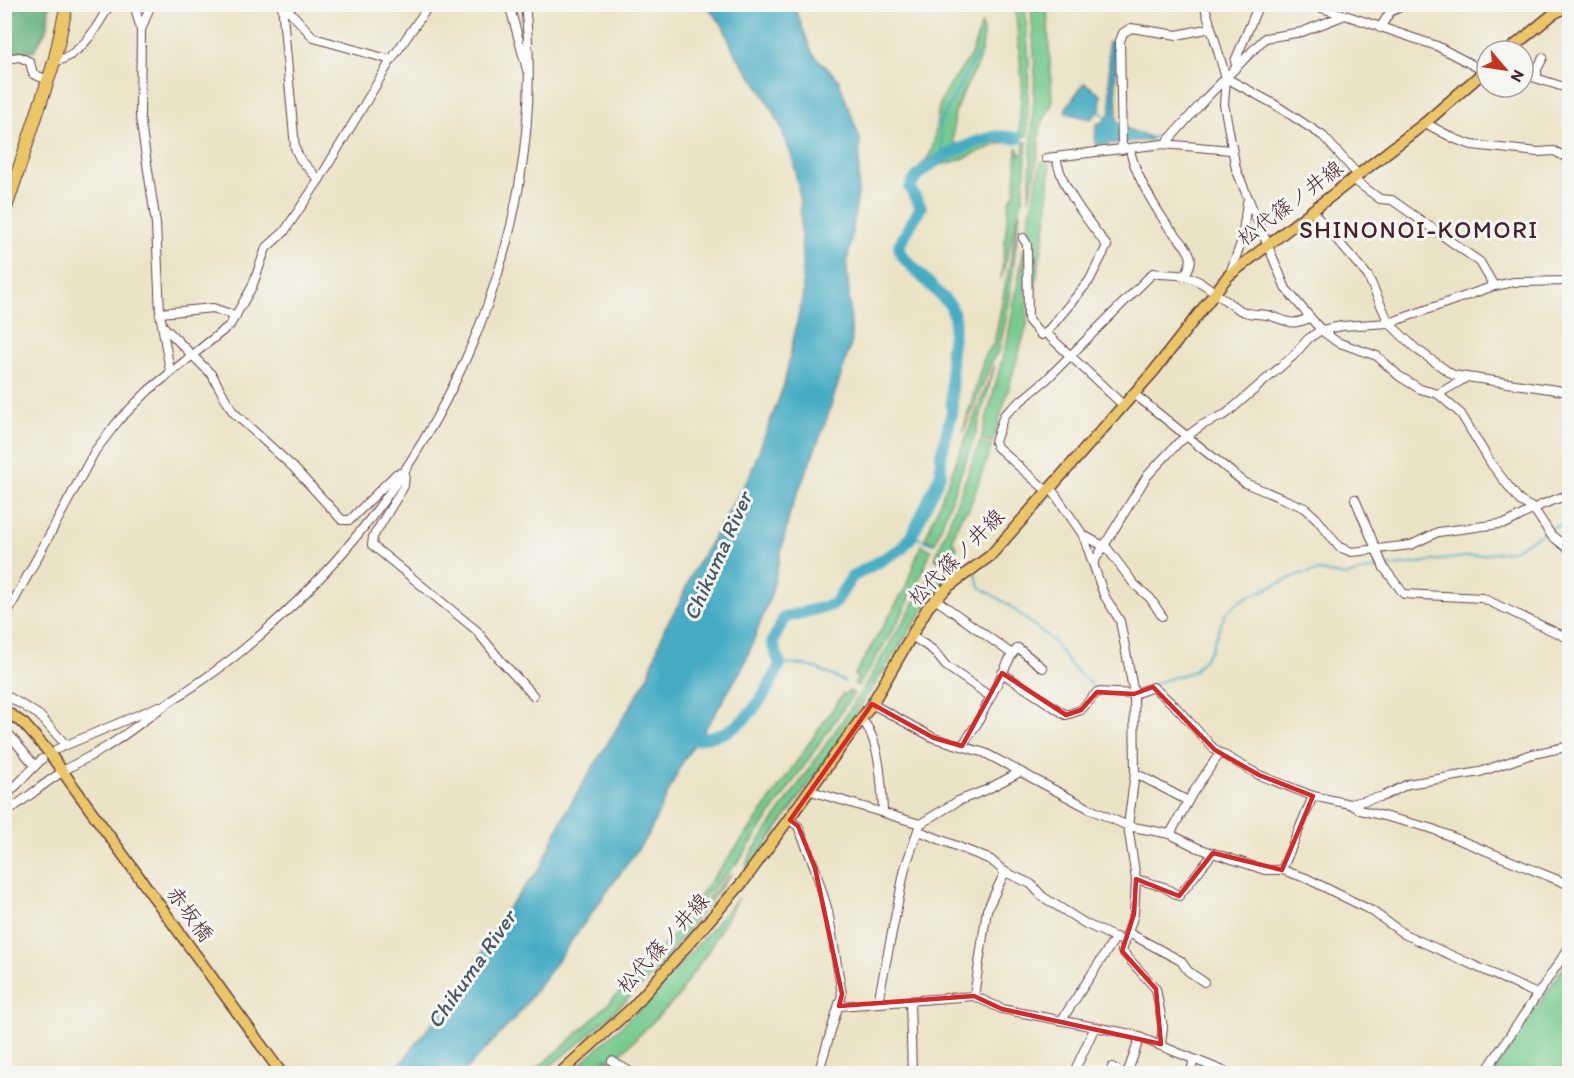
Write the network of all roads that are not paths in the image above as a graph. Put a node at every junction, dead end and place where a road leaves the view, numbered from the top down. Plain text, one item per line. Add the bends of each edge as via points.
1 (67, 4) edge
2 (110, 4) edge
3 (134, 4) edge
4 (152, 4) edge
5 (282, 4) edge
6 (509, 4) edge
7 (525, 4) edge
8 (1204, 4) edge
9 (1259, 4) edge
10 (1308, 4) edge
11 (1407, 4) edge
12 (429, 5) edge
13 (1569, 5) edge
14 (1396, 7) edge
15 (1345, 15) junction
16 (1211, 28) junction
17 (1380, 28) junction
18 (141, 30) junction
19 (1523, 39) edge
20 (1543, 58) dead end
21 (4, 59) edge
22 (391, 60) junction
23 (54, 62) junction
24 (1475, 65) edge
25 (1236, 66) junction
26 (529, 75) junction
27 (1226, 78) junction
28 (1537, 78) joint
29 (48, 80) junction
30 (1475, 80) edge
31 (1569, 89) edge
32 (1425, 123) junction
33 (1165, 144) junction
34 (1125, 149) junction
35 (1231, 150) junction
36 (1056, 157) junction
37 (1046, 158) dead end
38 (1569, 159) edge
39 (1357, 178) junction
40 (320, 180) junction
41 (1246, 197) junction
42 (1313, 212) junction
43 (4, 214) edge
44 (1023, 238) dead end
45 (1268, 245) junction
46 (1184, 276) junction
47 (1228, 276) junction
48 (1569, 280) edge
49 (1494, 286) junction
50 (1215, 292) junction
51 (160, 313) junction
52 (236, 316) junction
53 (1310, 318) junction
54 (1389, 323) junction
55 (163, 326) junction
56 (1321, 330) junction
57 (1046, 333) junction
58 (192, 354) junction
59 (1071, 357) junction
60 (170, 371) junction
61 (1464, 379) junction
62 (1569, 392) edge
63 (1133, 393) junction
64 (1438, 394) junction
65 (1123, 405) junction
66 (1187, 438) junction
67 (405, 471) junction
68 (1048, 489) junction
69 (1569, 494) edge
70 (1355, 499) dead end
71 (1534, 509) junction
72 (1083, 535) junction
73 (1104, 546) junction
74 (1569, 549) edge
75 (1377, 551) junction
76 (1094, 562) junction
77 (935, 599) junction
78 (1162, 616) dead end
79 (4, 619) edge
80 (910, 635) junction
81 (1569, 639) edge
82 (1012, 654) junction
83 (1043, 668) dead end
84 (1002, 673) junction
85 (4, 694) edge
86 (1134, 694) junction
87 (533, 695) dead end
88 (991, 697) junction
89 (172, 700) junction
90 (872, 704) junction
91 (4, 710) edge
92 (861, 719) junction
93 (4, 728) edge
94 (962, 746) junction
95 (1569, 746) edge
96 (1220, 753) junction
97 (1020, 772) junction
98 (1135, 773) junction
99 (65, 775) junction
100 (811, 791) junction
101 (1313, 796) junction
102 (4, 798) edge
103 (1188, 801) junction
104 (1350, 804) junction
105 (883, 811) junction
106 (4, 814) edge
107 (790, 819) junction
108 (1128, 826) junction
109 (919, 827) junction
110 (1170, 834) junction
111 (1213, 853) junction
112 (1282, 870) junction
113 (1005, 872) junction
114 (1136, 879) junction
115 (1569, 885) edge
116 (1122, 937) junction
117 (1569, 946) edge
118 (1204, 982) dead end
119 (1537, 994) junction
120 (974, 996) junction
121 (910, 1000) junction
122 (878, 1002) junction
123 (839, 1006) junction
124 (1063, 1018) junction
125 (1095, 1027) junction
126 (1140, 1036) junction
127 (1161, 1044) junction
128 (612, 1060) dead end
129 (1193, 1061) junction
130 (1112, 1066) dead end
131 (282, 1074) edge
132 (559, 1074) edge
133 (634, 1074) edge
134 (818, 1074) edge
135 (912, 1074) edge
136 (1073, 1074) edge
137 (1125, 1074) edge
138 (1191, 1074) edge
139 (1231, 1074) edge
140 (1484, 1074) edge

1 - 23 highway
2 - 23 street via 82,47 69,59
3 - 18 street
4 - 18 street
5 - 22 street via 315,38
5 - 40 street via 295,148
6 - 26 street
7 - 26 street
8 - 16 street
9 - 25 street
10 - 15 street
11 - 14 street
12 - 22 street
13 - 19 main road
14 - 17 street
15 - 17 street
15 - 25 street via 1295,34 1270,36
16 - 27 street
16 - 34 street via 1177,35 1131,28 1126,31 1120,41
17 - 24 street via 1437,46
18 - 51 street via 140,117 156,224
20 - 28 street
21 - 29 street via 20,57 30,62 33,74
22 - 40 street
23 - 29 highway
25 - 27 street
26 - 67 street via 518,191 489,300 468,356
27 - 33 street
27 - 35 street via 1224,104
27 - 39 street via 1323,136
28 - 31 street
29 - 43 highway
30 - 32 main road, 松代篠ノ井線
32 - 38 street via 1472,145 1548,150
32 - 39 main road, 松代篠ノ井線
33 - 34 street
33 - 35 street
34 - 36 street
34 - 46 street via 1167,224 1189,253 1190,263
35 - 41 street
36 - 37 street
36 - 57 street via 1059,174 1107,246 1089,281
39 - 42 main road, 松代篠ノ井線
39 - 49 street via 1380,199 1392,200 1471,255 1487,271
40 - 52 street via 284,232 266,248
41 - 45 street
41 - 47 street via 1242,240
42 - 45 main road, 松代篠ノ井線
42 - 54 street via 1368,276
44 - 57 street via 1027,244 1028,320 1041,335
45 - 47 main road, 松代篠ノ井線
45 - 53 street via 1286,289
46 - 50 street
46 - 59 street via 1153,273
47 - 50 main road, 松代篠ノ井線
48 - 49 street
49 - 54 street
50 - 53 street via 1253,315 1270,315 1296,324
50 - 63 main road, 松代篠ノ井線
51 - 52 street via 213,308
51 - 55 street
52 - 58 street
53 - 56 street
54 - 56 street
54 - 61 street via 1415,348
55 - 58 street
55 - 60 street
56 - 64 street via 1350,349 1377,356 1420,389
56 - 66 street via 1226,414 1202,425
57 - 59 street
58 - 60 street
58 - 67 street via 212,375 233,412 294,468 342,520 350,520 396,474
59 - 65 street
59 - 68 street via 1004,416 995,442
60 - 79 street via 119,420 95,451
61 - 62 street
61 - 64 street
63 - 65 main road, 松代篠ノ井線
63 - 66 street
64 - 71 street via 1461,414 1502,481 1520,501
65 - 68 main road, 松代篠ノ井線
66 - 73 street via 1147,476
66 - 75 street via 1245,483 1305,508 1339,547 1352,552
67 - 87 street via 404,486 372,545 476,630
67 - 89 street via 368,524 306,594 246,648
68 - 72 street
68 - 77 main road, 松代篠ノ井線 via 990,556
69 - 71 street
70 - 75 street
71 - 74 street via 1547,530
71 - 75 street via 1507,523 1438,531 1411,545
72 - 73 street
72 - 76 street
73 - 76 street
73 - 78 street
75 - 81 street via 1404,594 1482,597
76 - 86 street via 1104,596 1122,627
77 - 80 main road, 松代篠ノ井線
77 - 82 street
80 - 88 street
80 - 90 main road, 松代篠ノ井線
82 - 83 street via 1018,648
82 - 84 street
84 - 86 street via 1066,715 1081,710 1097,693
84 - 88 street
85 - 89 street via 39,715 61,747
86 - 96 street via 1153,687
86 - 98 street
88 - 94 street
89 - 99 street
90 - 92 main road, 松代篠ノ井線
90 - 94 street via 934,738
91 - 99 main road via 24,724
92 - 100 main road, 松代篠ノ井線
92 - 105 street via 878,757
93 - 102 street via 39,763
94 - 97 street via 985,753
95 - 104 street via 1470,774 1408,784 1384,796
96 - 101 street via 1259,775
96 - 103 street
97 - 108 street
97 - 109 street via 958,801
98 - 103 street
98 - 108 street
99 - 106 street
99 - 131 main road, 赤坂橋
100 - 105 street
100 - 107 main road, 松代篠ノ井線
101 - 104 street
101 - 112 street
103 - 110 street
104 - 115 street via 1430,828
105 - 109 street
107 - 123 street via 805,842 828,911 842,994
107 - 132 main road, 松代篠ノ井線 via 762,859 671,966 618,1022
108 - 110 street
108 - 114 street
109 - 113 street via 977,852
109 - 122 street via 905,868
110 - 111 street
111 - 112 street via 1272,871
111 - 114 street via 1179,896
112 - 119 street via 1353,900 1404,934
113 - 116 street via 1031,884 1043,897 1086,924
113 - 120 street via 987,910
114 - 116 street via 1134,914
116 - 118 street via 1181,961
116 - 124 street
116 - 127 street via 1122,951 1156,989 1163,1027
117 - 119 street
119 - 140 street
120 - 121 street
120 - 124 street via 1002,1009
121 - 122 street
121 - 135 street
122 - 123 street
123 - 134 street
124 - 125 street
125 - 126 street
125 - 136 street
126 - 127 street
126 - 137 street
127 - 129 street
128 - 133 street
129 - 138 street
129 - 139 street
130 - 137 street

